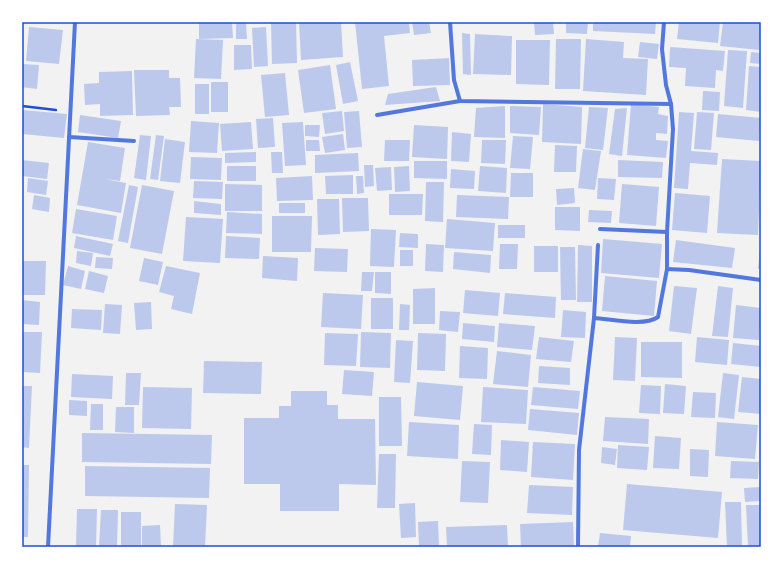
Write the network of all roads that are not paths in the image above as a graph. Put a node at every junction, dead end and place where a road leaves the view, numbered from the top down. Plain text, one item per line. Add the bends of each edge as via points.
1 (75, 22) edge
2 (450, 22) edge
3 (664, 22) edge
4 (460, 100) junction
5 (671, 104) junction
6 (377, 115) dead end
7 (69, 137) junction
8 (134, 141) dead end
9 (600, 229) dead end
10 (667, 232) junction
11 (598, 245) dead end
12 (667, 269) junction
13 (761, 280) edge
14 (594, 318) junction
15 (48, 547) edge
16 (578, 547) edge

1 - 7 street
2 - 4 street via 454,80
3 - 5 street via 662,49
4 - 5 street
4 - 6 street
5 - 10 street via 674,129
7 - 8 street
7 - 15 street
9 - 10 street
10 - 12 street
11 - 14 street
12 - 13 street
12 - 14 street via 658,317 653,320 633,321
14 - 16 street via 579,450

